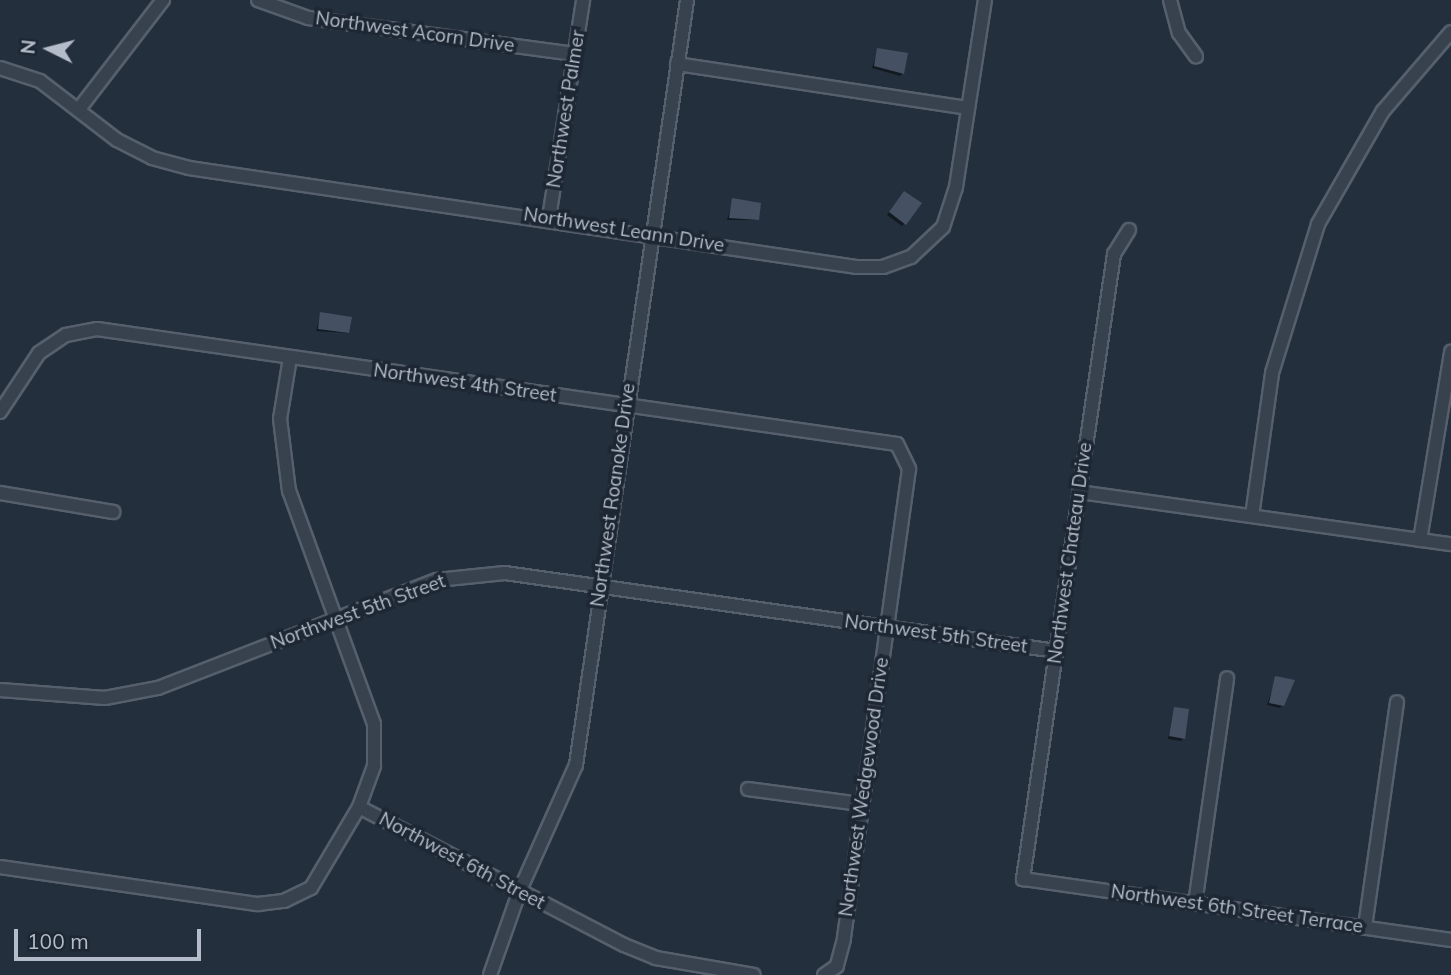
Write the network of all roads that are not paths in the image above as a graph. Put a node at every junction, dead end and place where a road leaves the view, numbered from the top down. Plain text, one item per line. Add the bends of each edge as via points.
1 (163, 0) edge
2 (258, 0) edge
3 (583, 0) edge
4 (687, 0) edge
5 (985, 0) edge
6 (1170, 0) edge
7 (1451, 32) edge
8 (575, 54) junction
9 (1196, 56) dead end
10 (677, 64) junction
11 (0, 68) edge
12 (968, 108) junction
13 (79, 109) junction
14 (549, 218) junction
15 (1129, 230) dead end
16 (650, 234) junction
17 (1451, 352) edge
18 (290, 358) junction
19 (625, 405) junction
20 (0, 412) edge
21 (897, 444) joint
22 (1079, 492) junction
23 (0, 493) edge
24 (113, 512) dead end
25 (1252, 516) junction
26 (1420, 540) junction
27 (1451, 544) edge
28 (600, 586) junction
29 (337, 618) junction
30 (885, 626) junction
31 (1056, 651) junction
32 (1227, 678) dead end
33 (0, 690) edge
34 (1397, 702) dead end
35 (748, 789) dead end
36 (860, 804) junction
37 (359, 807) junction
38 (0, 867) edge
39 (1023, 879) joint
40 (520, 890) junction
41 (1195, 904) junction
42 (1365, 927) junction
43 (1451, 940) edge
44 (490, 975) edge
45 (754, 975) edge
46 (824, 975) edge

1 - 13 street
2 - 8 street, Northwest Acorn Drive via 308,18
3 - 8 street, Northwest Palmer
4 - 10 street, Northwest Roanoke Drive
5 - 12 street, Northwest Leann Drive
6 - 9 street via 1179,33
7 - 25 street via 1383,111 1318,224 1272,373
8 - 14 street, Northwest Palmer
10 - 12 street
10 - 16 street, Northwest Roanoke Drive
11 - 13 street, Northwest Leann Drive via 40,81
12 - 16 street, Northwest Leann Drive via 956,187 943,227 911,257 883,267 856,267
13 - 14 street, Northwest Leann Drive via 117,140 152,158 189,168
14 - 16 street, Northwest Leann Drive
15 - 22 street, Northwest Chateau Drive via 1114,254
16 - 19 street, Northwest Roanoke Drive
17 - 26 street
18 - 19 street, Northwest 4th Street
18 - 20 street, Northwest 4th Street via 97,329 66,335 39,353
18 - 29 street via 280,419 281,455 289,491
19 - 21 street, Northwest 4th Street
19 - 28 street, Northwest Roanoke Drive
21 - 30 street, Northwest Wedgewood Drive via 908,469
22 - 25 street
22 - 31 street, Northwest Chateau Drive
23 - 24 street
25 - 26 street
26 - 27 street
28 - 29 street, Northwest 5th Street via 505,573 470,575 437,580
28 - 30 street, Northwest 5th Street
28 - 40 street, Northwest Roanoke Drive via 576,765
29 - 33 street, Northwest 5th Street via 158,688 105,698
29 - 37 street via 374,723 374,766
30 - 31 street, Northwest 5th Street
30 - 36 street, Northwest Wedgewood Drive
31 - 39 street, Northwest Chateau Drive
32 - 41 street
34 - 42 street
35 - 36 street
36 - 46 street, Northwest Wedgewood Drive via 837,966
37 - 38 street, Northwest 6th Street via 311,888 284,901 258,904
37 - 40 street, Northwest 6th Street
39 - 41 street, Northwest 6th Street Terrace
40 - 44 street, Northwest Roanoke Drive
40 - 45 street, Northwest 6th Street via 656,958
41 - 42 street, Northwest 6th Street Terrace
42 - 43 street, Northwest 6th Street Terrace

